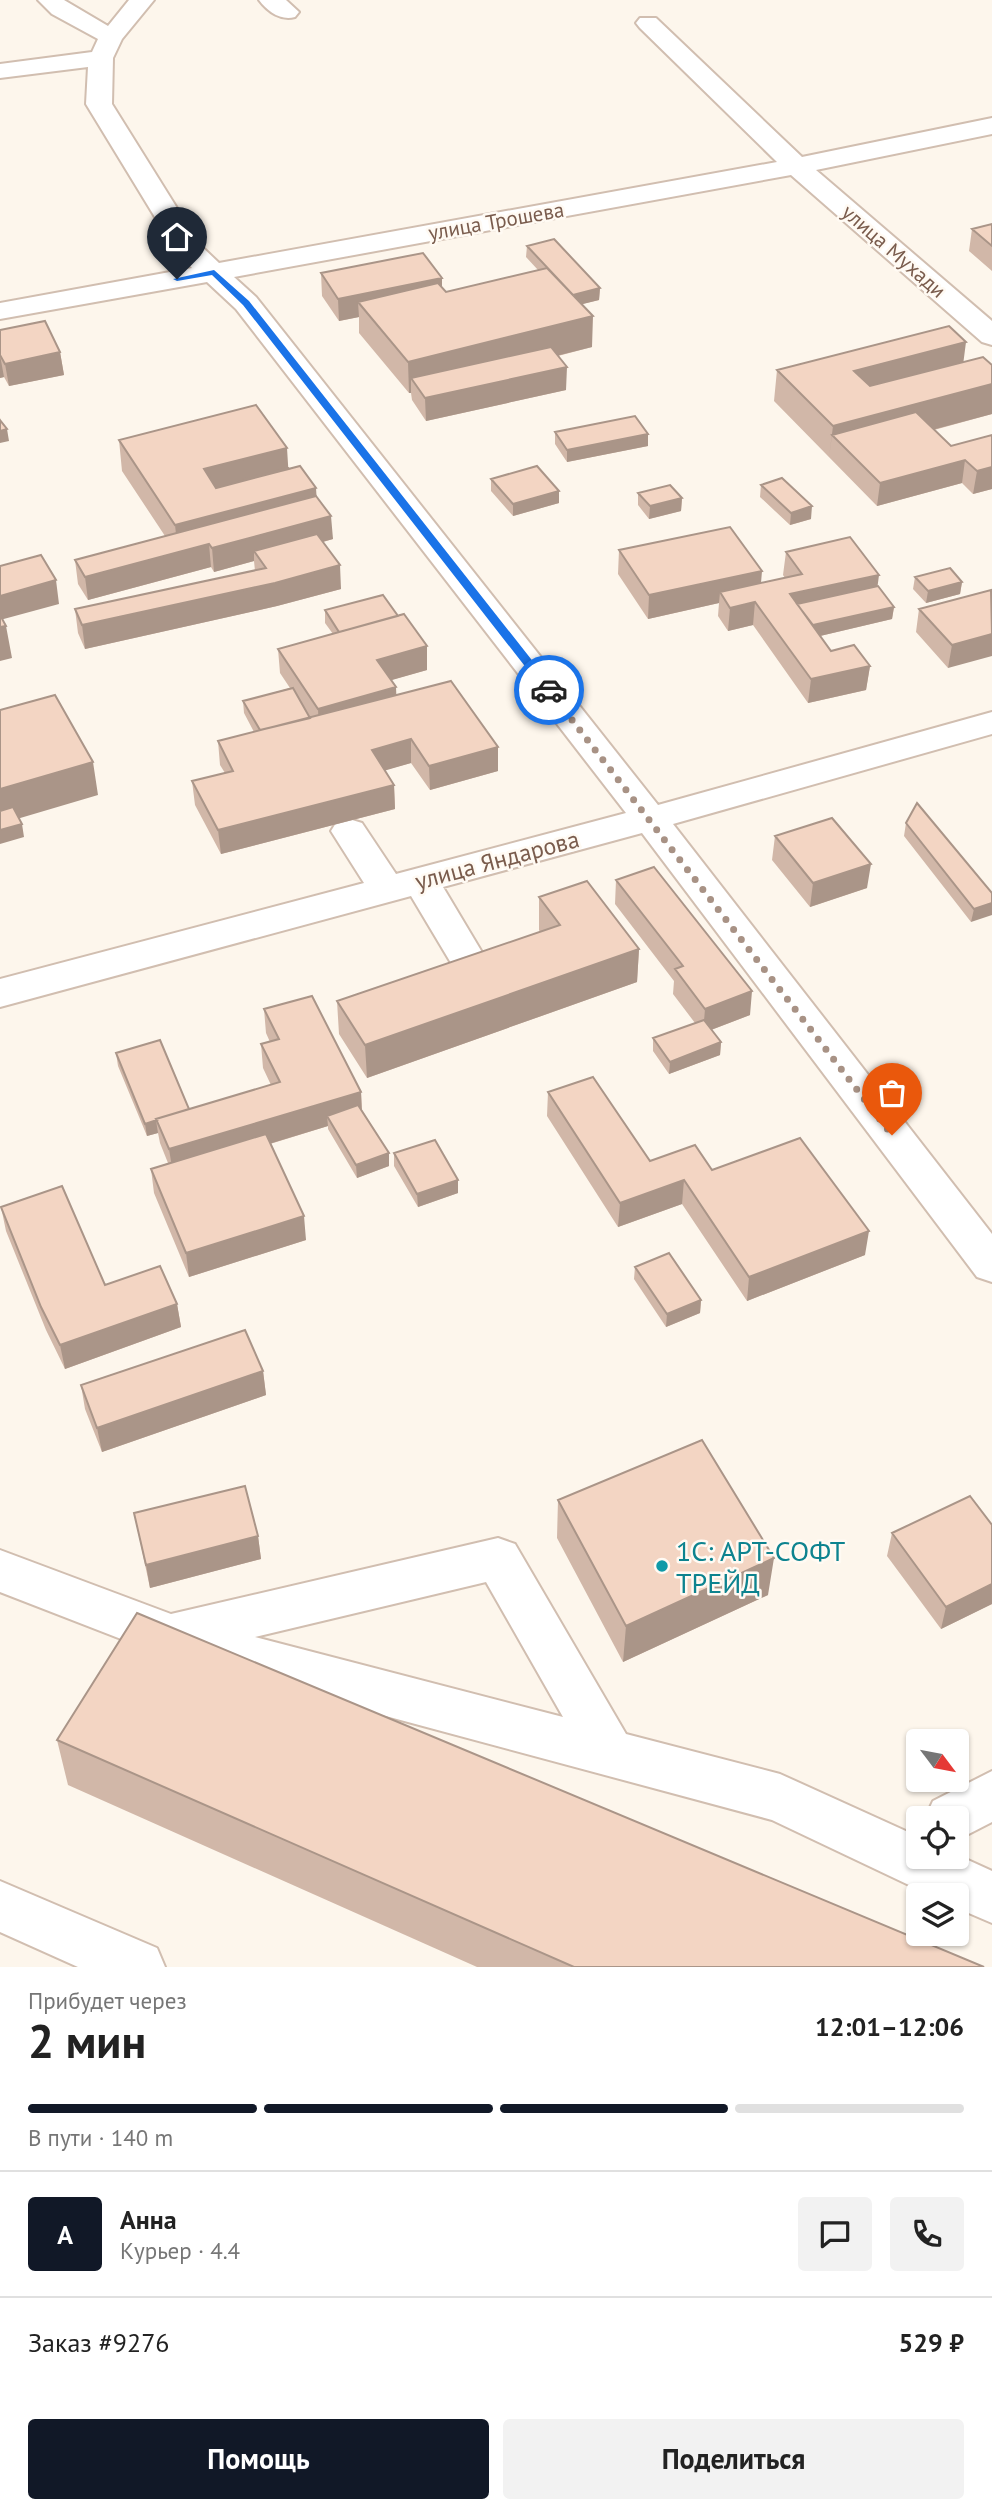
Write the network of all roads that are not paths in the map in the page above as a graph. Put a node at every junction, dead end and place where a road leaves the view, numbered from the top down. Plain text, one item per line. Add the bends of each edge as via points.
1 (50, 0) edge
2 (142, 0) edge
3 (648, 23) dead end
4 (106, 48) junction
5 (0, 71) edge
6 (992, 126) edge
7 (796, 166) junction
8 (214, 272) junction
9 (0, 311) edge
10 (992, 336) edge
11 (992, 723) edge
12 (650, 819) junction
13 (349, 831) dead end
14 (403, 885) junction
15 (464, 954) dead end
16 (0, 993) edge
17 (992, 1265) edge
18 (0, 1571) edge
19 (170, 1636) junction
20 (609, 1751) junction
21 (992, 1795) edge
22 (969, 1808) edge
23 (906, 1843) edge
24 (947, 1869) edge
25 (992, 1898) edge
26 (0, 1906) edge
27 (138, 1967) edge

1 - 4 street
2 - 4 street
3 - 7 street, улица Мухади
4 - 5 street
4 - 8 street via 99,104 189,250
6 - 7 street, улица Трошева
7 - 8 street, улица Трошева
7 - 10 street, улица Мухади
8 - 9 street, улица Трошева
8 - 12 street via 246,303
11 - 12 street, улица Яндарова
12 - 14 street, улица Яндарова
12 - 17 street
13 - 14 street
14 - 15 street
14 - 16 street, улица Яндарова
18 - 19 street
19 - 20 street
19 - 20 street via 498,1559
20 - 23 street via 780,1798
21 - 22 street
24 - 25 street
26 - 27 street

